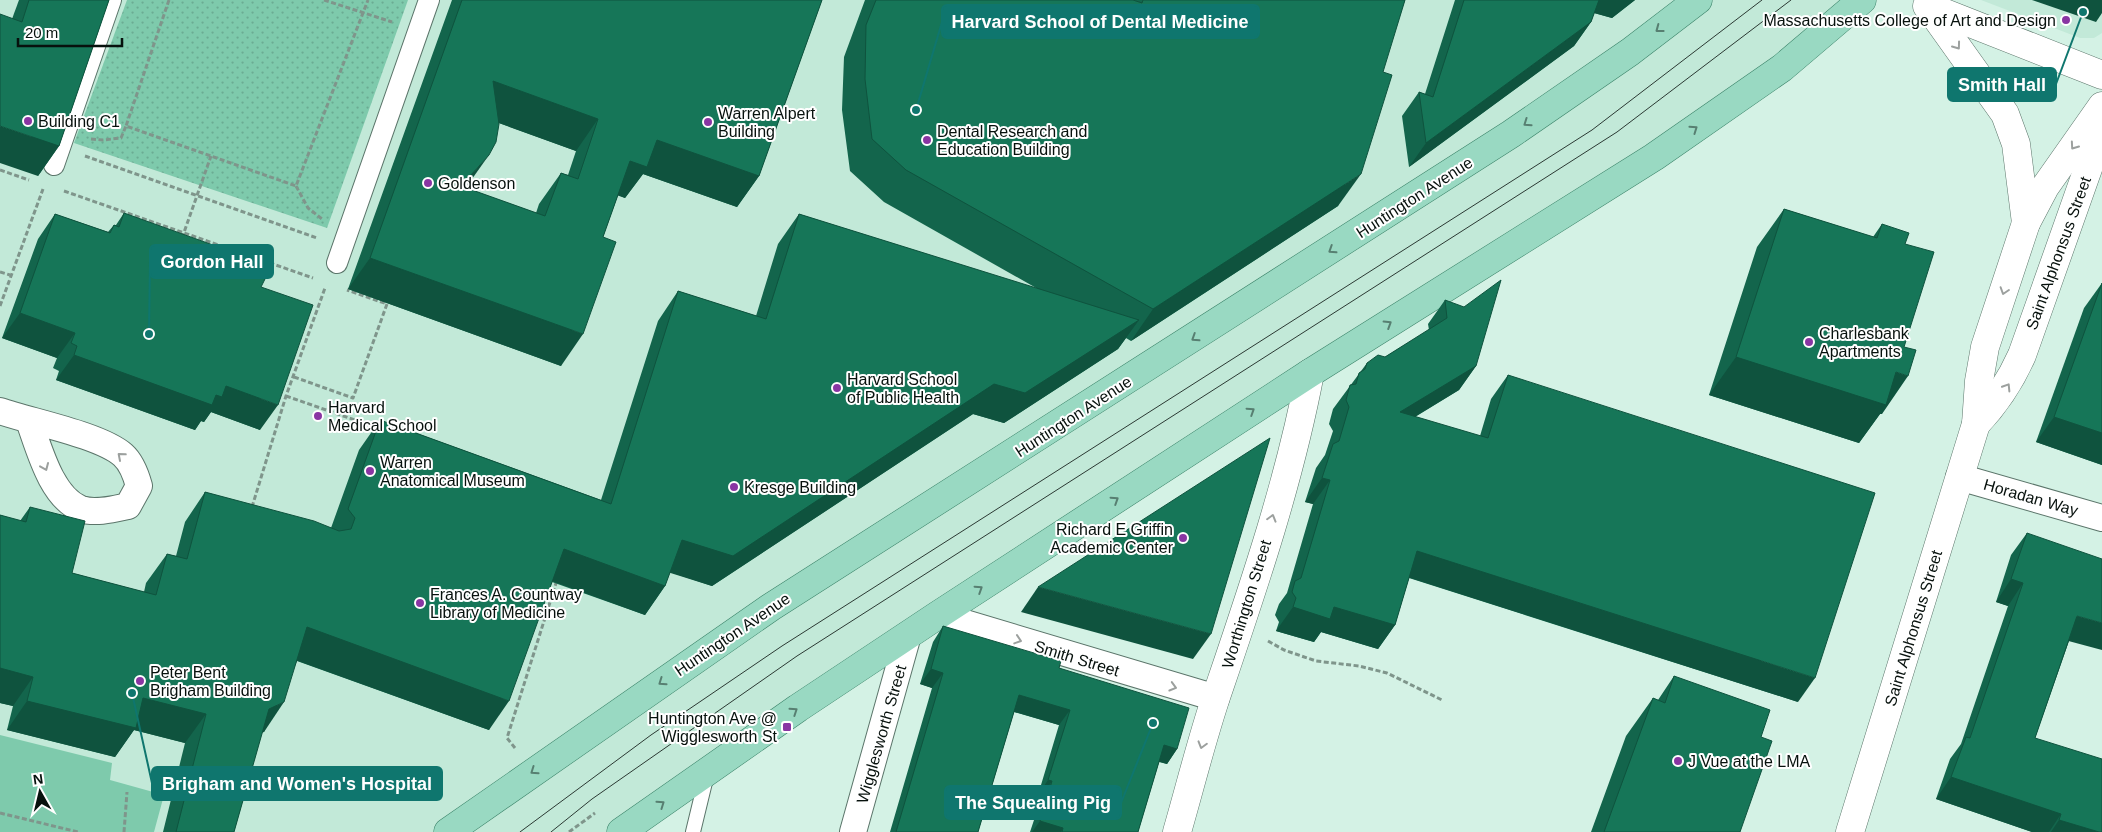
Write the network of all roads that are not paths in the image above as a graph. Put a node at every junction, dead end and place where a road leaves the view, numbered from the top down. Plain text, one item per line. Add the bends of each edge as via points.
1 (111, 0) edge
2 (429, 0) edge
3 (1698, 0) edge
4 (1862, 0) edge
5 (1922, 3) edge
6 (2102, 75) edge
7 (2102, 106) edge
8 (2102, 129) edge
9 (57, 156) edge
10 (2026, 223) junction
11 (340, 255) road end
12 (1310, 373) junction
13 (0, 411) edge
14 (29, 421) dead end
15 (1976, 424) junction
16 (1959, 477) junction
17 (2102, 518) edge
18 (938, 615) junction
19 (908, 635) junction
20 (1216, 698) junction
21 (708, 770) junction
22 (448, 832) edge
23 (621, 832) edge
24 (693, 832) edge
25 (853, 832) edge
26 (1176, 832) edge
27 (1852, 832) edge

1 - 9 street
2 - 11 street
3 -> 22 main road, Huntington Avenue via 1630,52 1511,134 771,607
12 -> 4 main road via 1654,157 1782,68
5 - 6 main road
5 -> 10 main road via 2005,114 2016,144
7 -> 10 main road, Saint Alphonsus Street via 2045,187
15 -> 8 main road, Saint Alphonsus Street via 1996,403 2022,355
10 -> 15 main road, Saint Alphonsus Street via 1985,347
18 -> 12 main road
20 -> 12 main road, Worthington Street via 1242,625 1301,417
13 - 14 street
15 - 16 main road, Saint Alphonsus Street
16 - 17 street, Horadan Way
16 - 27 main road, Saint Alphonsus Street
18 - 19 main road
18 -> 20 street, Smith Street
21 -> 19 main road
19 - 25 street, Wigglesworth Street
20 -> 26 main road, Worthington Street
23 -> 21 main road
21 - 24 lane

